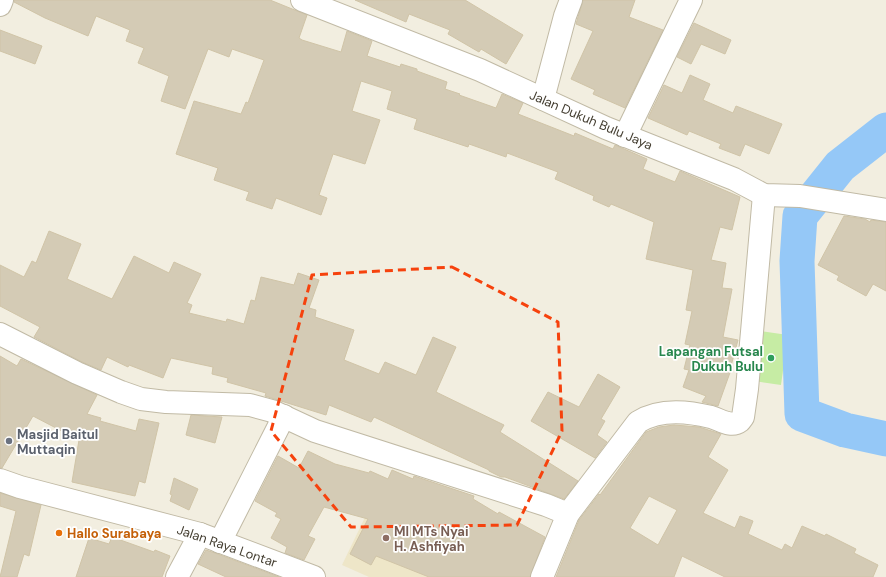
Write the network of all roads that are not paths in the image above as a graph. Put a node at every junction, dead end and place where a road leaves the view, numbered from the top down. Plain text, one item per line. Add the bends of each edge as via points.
1 (2, 0) edge
2 (302, 0) edge
3 (571, 0) edge
4 (691, 0) edge
5 (0, 5) edge
6 (543, 99) junction
7 (625, 136) junction
8 (764, 195) junction
9 (886, 210) edge
10 (0, 334) edge
11 (284, 416) junction
12 (0, 480) edge
13 (568, 514) junction
14 (210, 538) junction
15 (178, 577) edge
16 (314, 577) edge
17 (542, 577) edge

1 - 5 street
2 - 6 street, Jalan Dukuh Bulu Jaya via 480,70
3 - 6 street
4 - 7 street
6 - 7 street, Jalan Dukuh Bulu Jaya
7 - 8 street, Jalan Dukuh Bulu Jaya via 734,179
8 - 9 street, Jalan Dukuh Bulu Jaya via 800,196
8 - 13 street via 747,390 740,421 730,424 711,417 678,412 660,412 646,417 638,422
10 - 11 street via 77,372 141,399 250,405
11 - 13 street via 315,430
11 - 14 street
12 - 14 street, Jalan Raya Lontar
13 - 17 street
14 - 15 street
14 - 16 street, Jalan Raya Lontar

